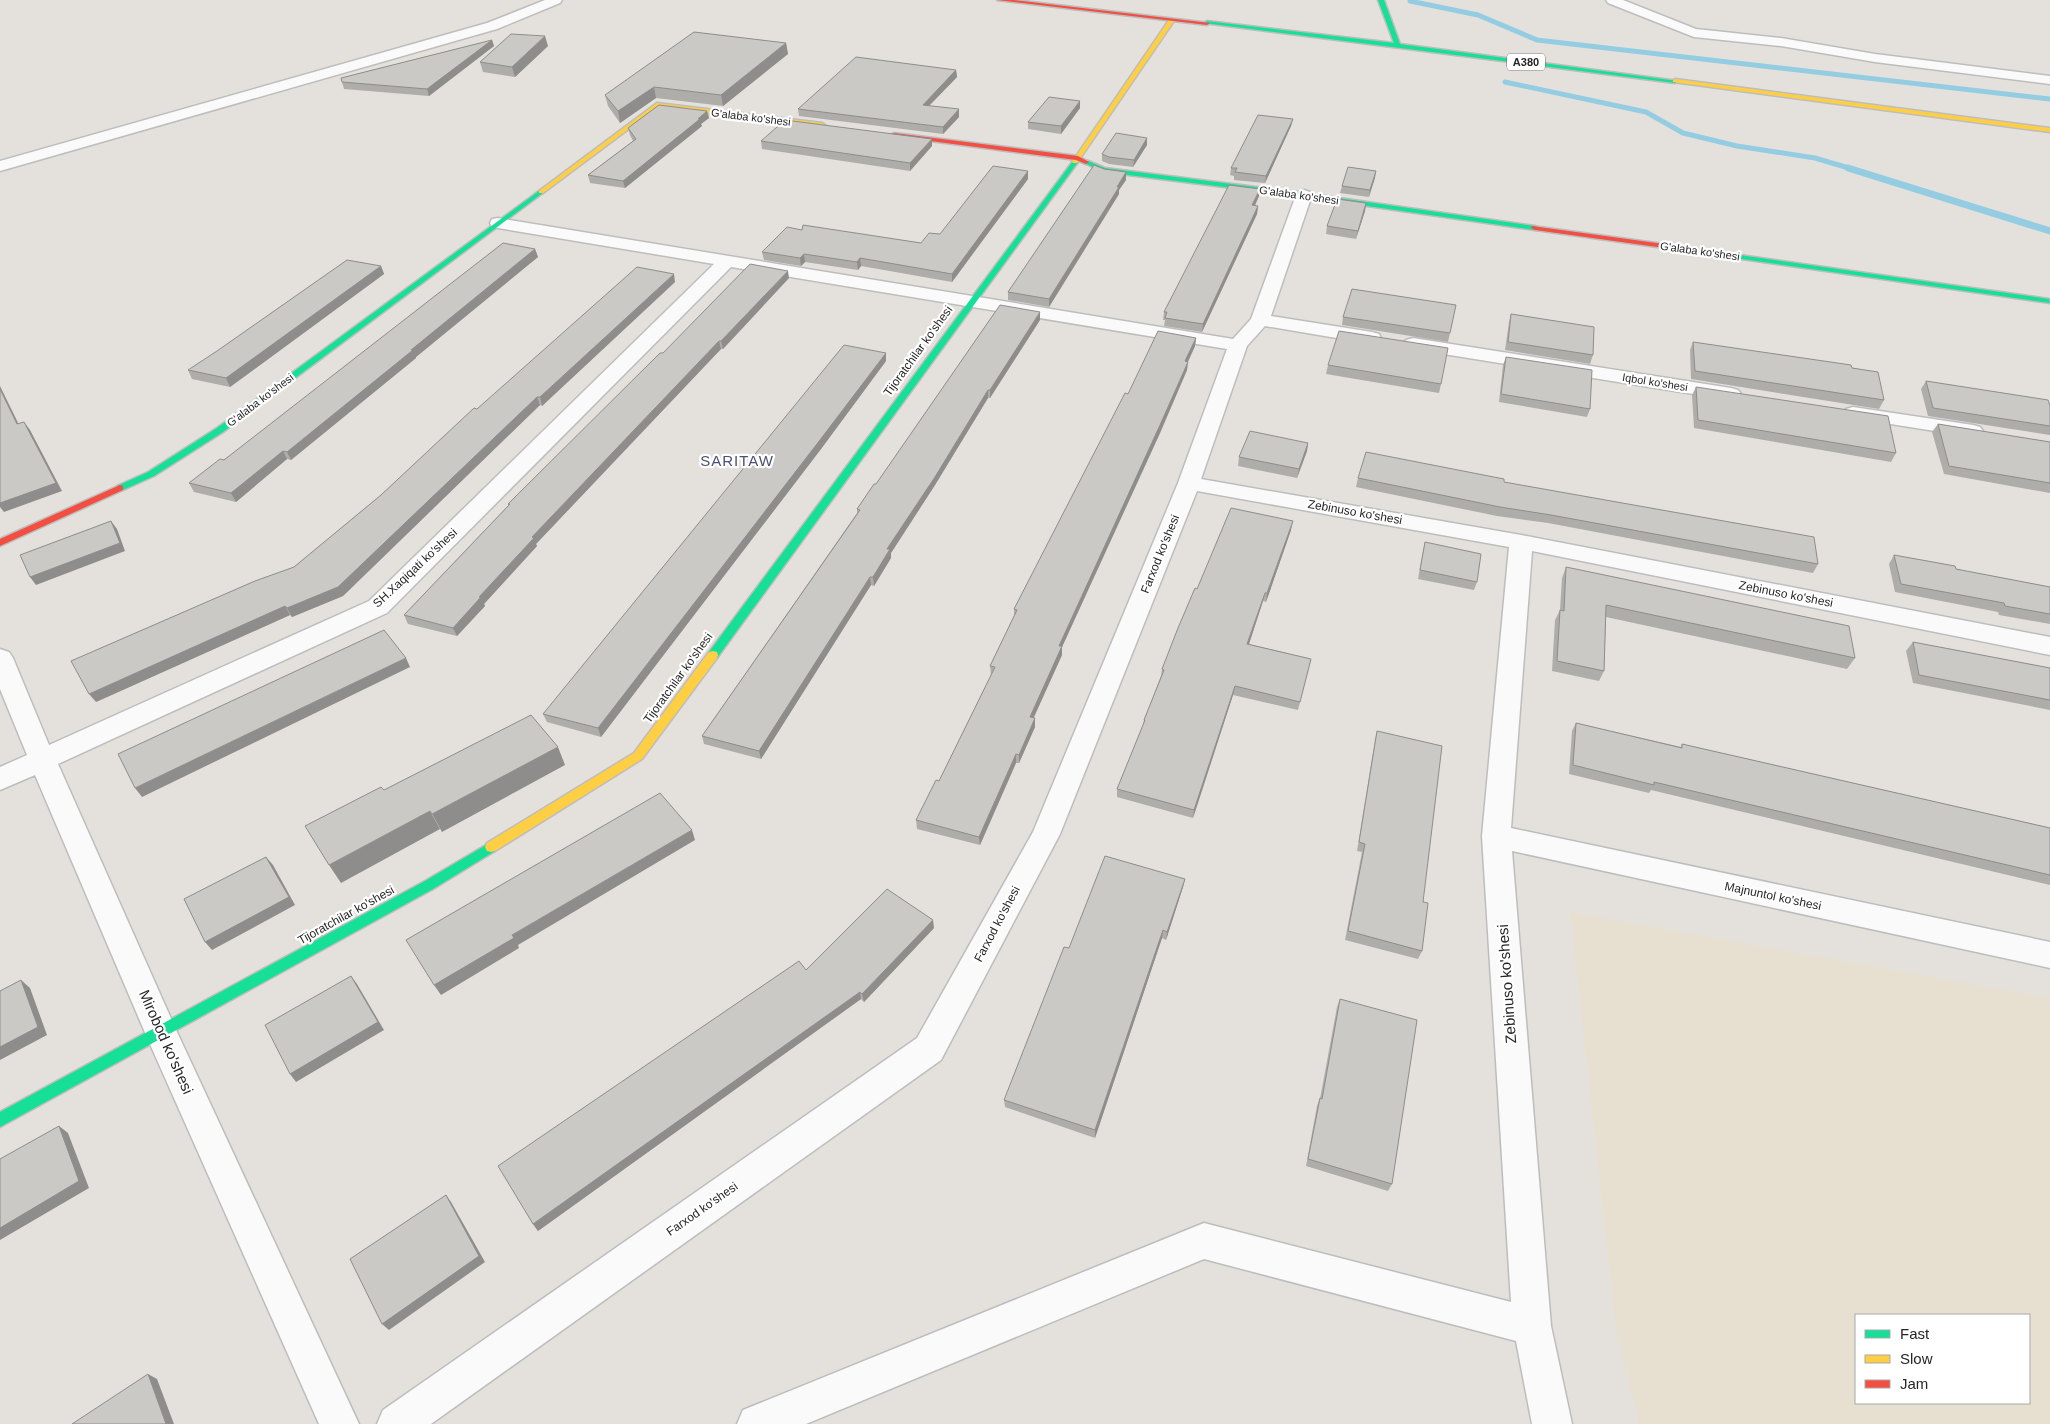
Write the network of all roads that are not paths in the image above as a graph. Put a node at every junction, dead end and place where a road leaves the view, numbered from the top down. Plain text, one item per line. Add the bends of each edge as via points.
1 (556, 0) edge
2 (1000, 0) edge
3 (1381, 0) edge
4 (1612, 0) edge
5 (1171, 21) junction
6 (1398, 45) junction
7 (2050, 80) edge
8 (833, 127) edge
9 (2050, 130) edge
10 (882, 133) edge
11 (1078, 158) junction
12 (0, 166) edge
13 (1304, 195) junction
14 (498, 223) junction
15 (727, 261) junction
16 (972, 300) junction
17 (2050, 301) edge
18 (1260, 320) junction
19 (1238, 345) junction
20 (1754, 397) edge
21 (1833, 410) edge
22 (1991, 434) edge
23 (1189, 483) junction
24 (1521, 542) junction
25 (0, 543) edge
26 (2050, 646) edge
27 (0, 658) edge
28 (42, 761) junction
29 (0, 779) edge
30 (1496, 836) junction
31 (2050, 955) edge
32 (162, 1033) junction
33 (0, 1120) edge
34 (1532, 1326) junction
35 (338, 1424) edge
36 (397, 1424) edge
37 (757, 1424) edge
38 (1552, 1424) edge

1 - 12 street via 492,26
2 - 5 main road, A380
3 - 6 main road
4 - 7 street via 1694,33
5 - 6 main road, A380
5 - 11 main road, Tijoratchilar ko'shesi
6 - 9 main road, A380
8 - 14 main road, G'alaba ko'shesi via 656,105
10 - 11 main road, G'alaba ko'shesi
11 - 13 main road, G'alaba ko'shesi via 1104,170
11 - 16 main road, Tijoratchilar ko'shesi
13 - 17 main road, G'alaba ko'shesi
13 - 18 street, Farxod ko'shesi
14 - 15 street
14 - 25 main road, G'alaba ko'shesi via 220,430 151,474
15 - 16 street
15 - 28 street, SH.Xaqiqati ko'shesi via 378,607
16 - 19 street
16 - 32 main road, Tijoratchilar ko'shesi via 638,756 429,885
18 - 19 street, Farxod ko'shesi
18 - 20 street, Iqbol ko'shesi
19 - 23 street, Farxod ko'shesi
21 - 22 street
23 - 24 street, Zebinuso ko'shesi
23 - 36 street, Farxod ko'shesi via 1046,834 929,1049
24 - 26 street, Zebinuso ko'shesi
24 - 30 street, Zebinuso ko'shesi
27 - 28 street, Mirobod ko'shesi
28 - 29 street, SH.Xaqiqati ko'shesi
28 - 32 street, Mirobod ko'shesi
30 - 31 street, Majnuntol ko'shesi
30 - 34 street, Zebinuso ko'shesi
32 - 33 main road, Tijoratchilar ko'shesi
32 - 35 street, Mirobod ko'shesi
34 - 37 street via 1204,1241
34 - 38 street, Zebinuso ko'shesi

